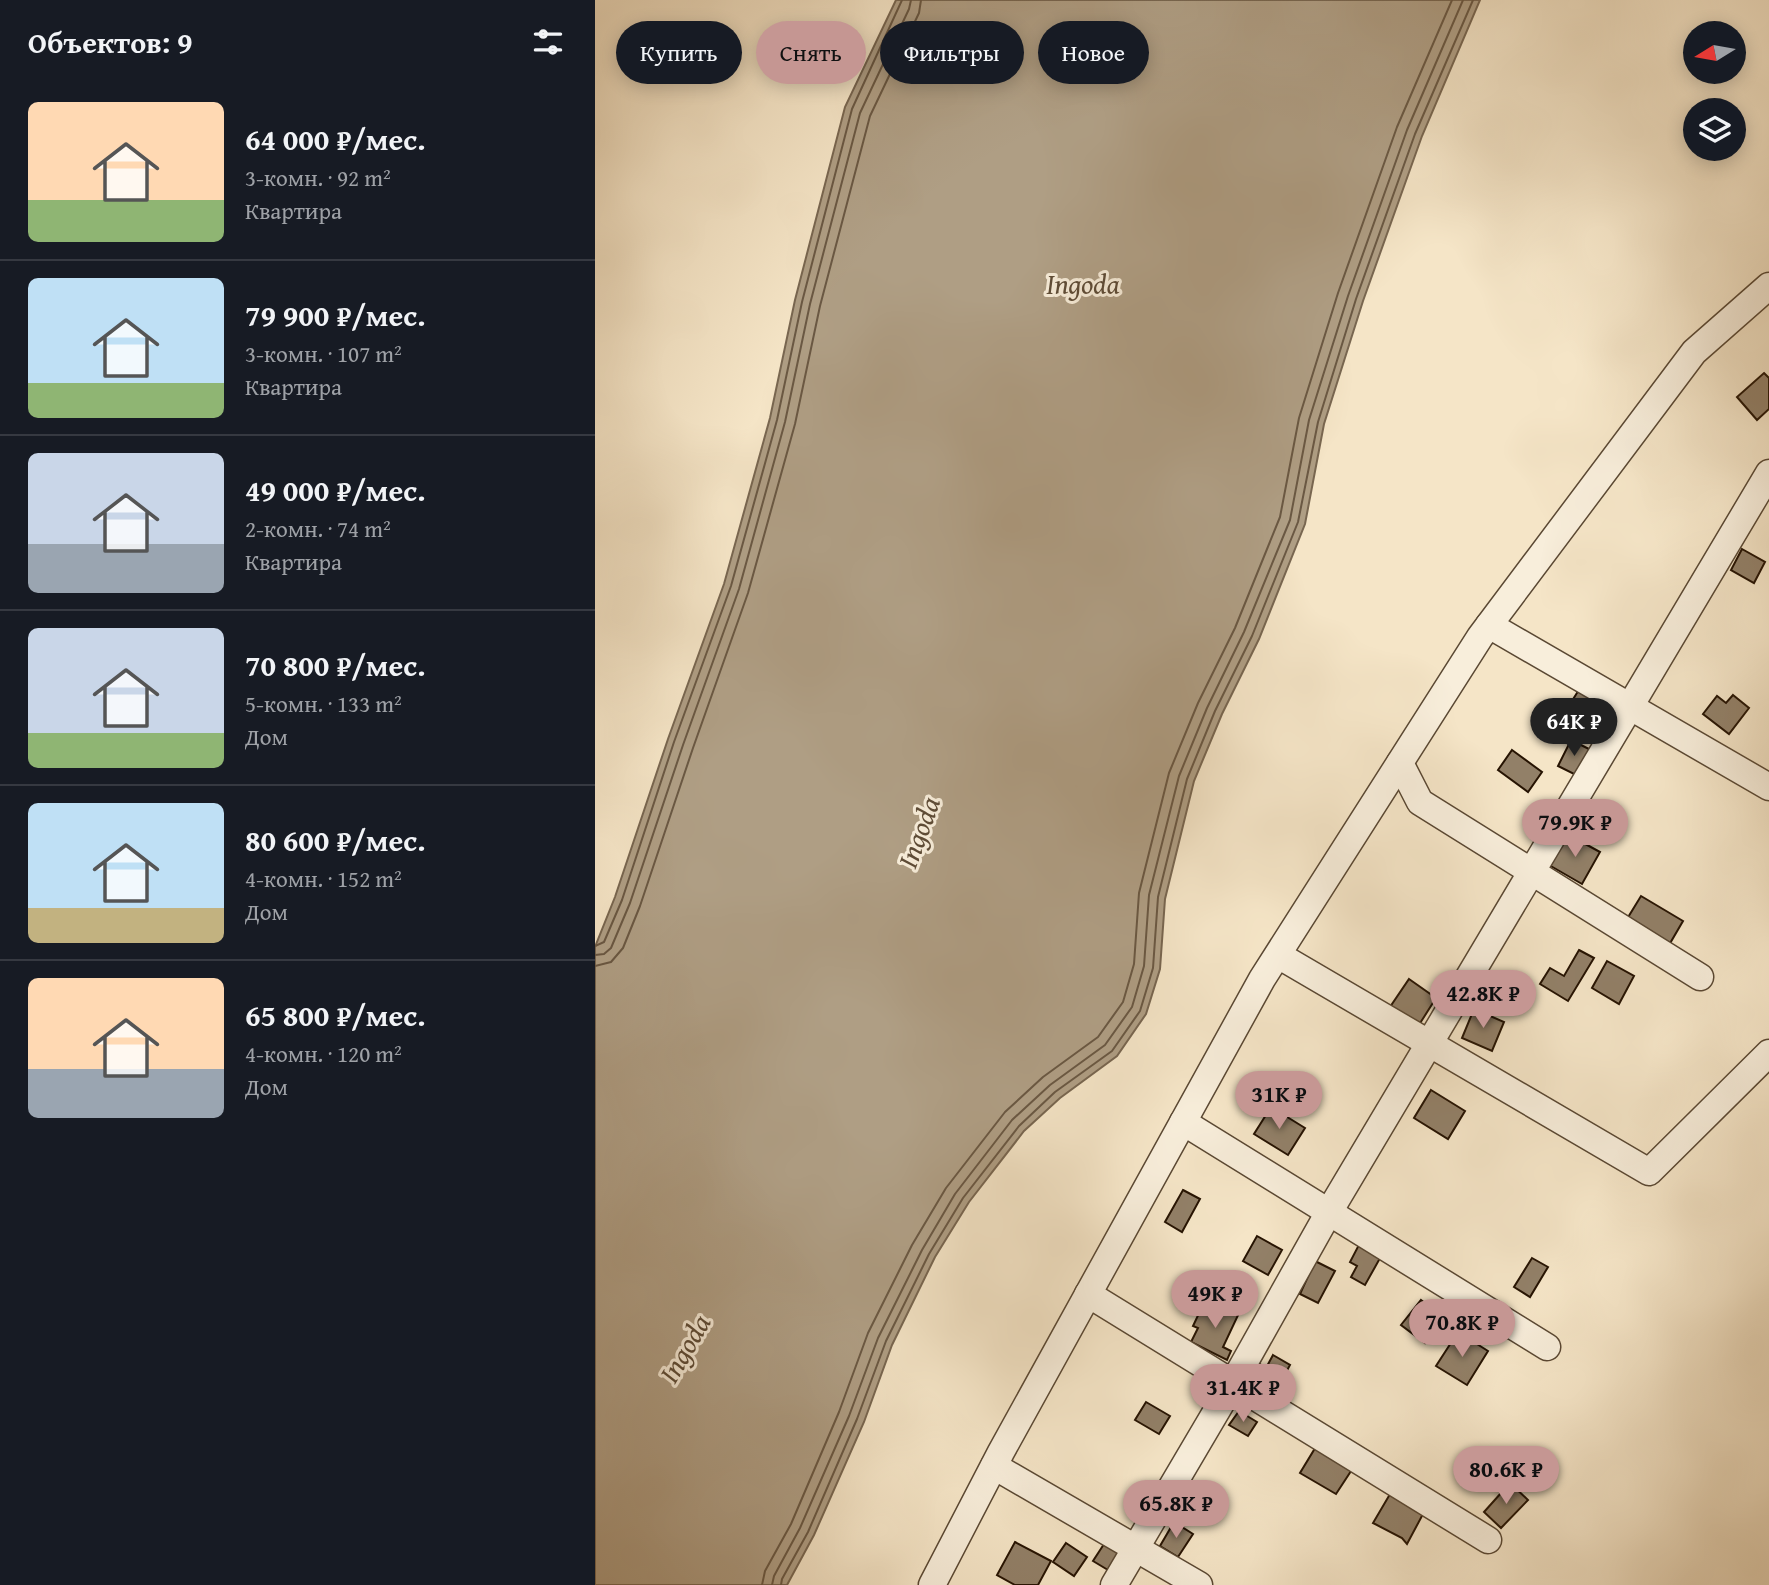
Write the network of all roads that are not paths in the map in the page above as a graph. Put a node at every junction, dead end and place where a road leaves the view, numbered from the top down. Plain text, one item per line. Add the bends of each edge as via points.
1 (1766, 296) edge
2 (1769, 473) edge
3 (1489, 625) junction
4 (1630, 707) junction
5 (1399, 763) junction
6 (1769, 787) edge
7 (1531, 871) junction
8 (1278, 955) junction
9 (1700, 977) dead end
10 (1429, 1044) junction
11 (1769, 1053) edge
12 (1183, 1122) junction
13 (1329, 1212) junction
14 (1088, 1294) junction
15 (1547, 1347) dead end
16 (1233, 1383) junction
17 (994, 1466) junction
18 (1488, 1540) dead end
19 (1135, 1548) junction
20 (932, 1585) edge
21 (1114, 1585) edge
22 (1199, 1585) edge

1 - 3 street via 1694,352
2 - 4 street
3 - 4 street
3 - 5 street
4 - 6 street
4 - 7 street
5 - 7 street via 1420,802
5 - 8 street
7 - 9 street
7 - 10 street
8 - 10 street
8 - 12 street
10 - 11 street via 1649,1172
10 - 13 street
12 - 13 street
12 - 14 street
13 - 15 street
13 - 16 street
14 - 16 street
14 - 17 street
16 - 18 street
16 - 19 street
17 - 19 street
17 - 20 street
19 - 21 street
19 - 22 street

